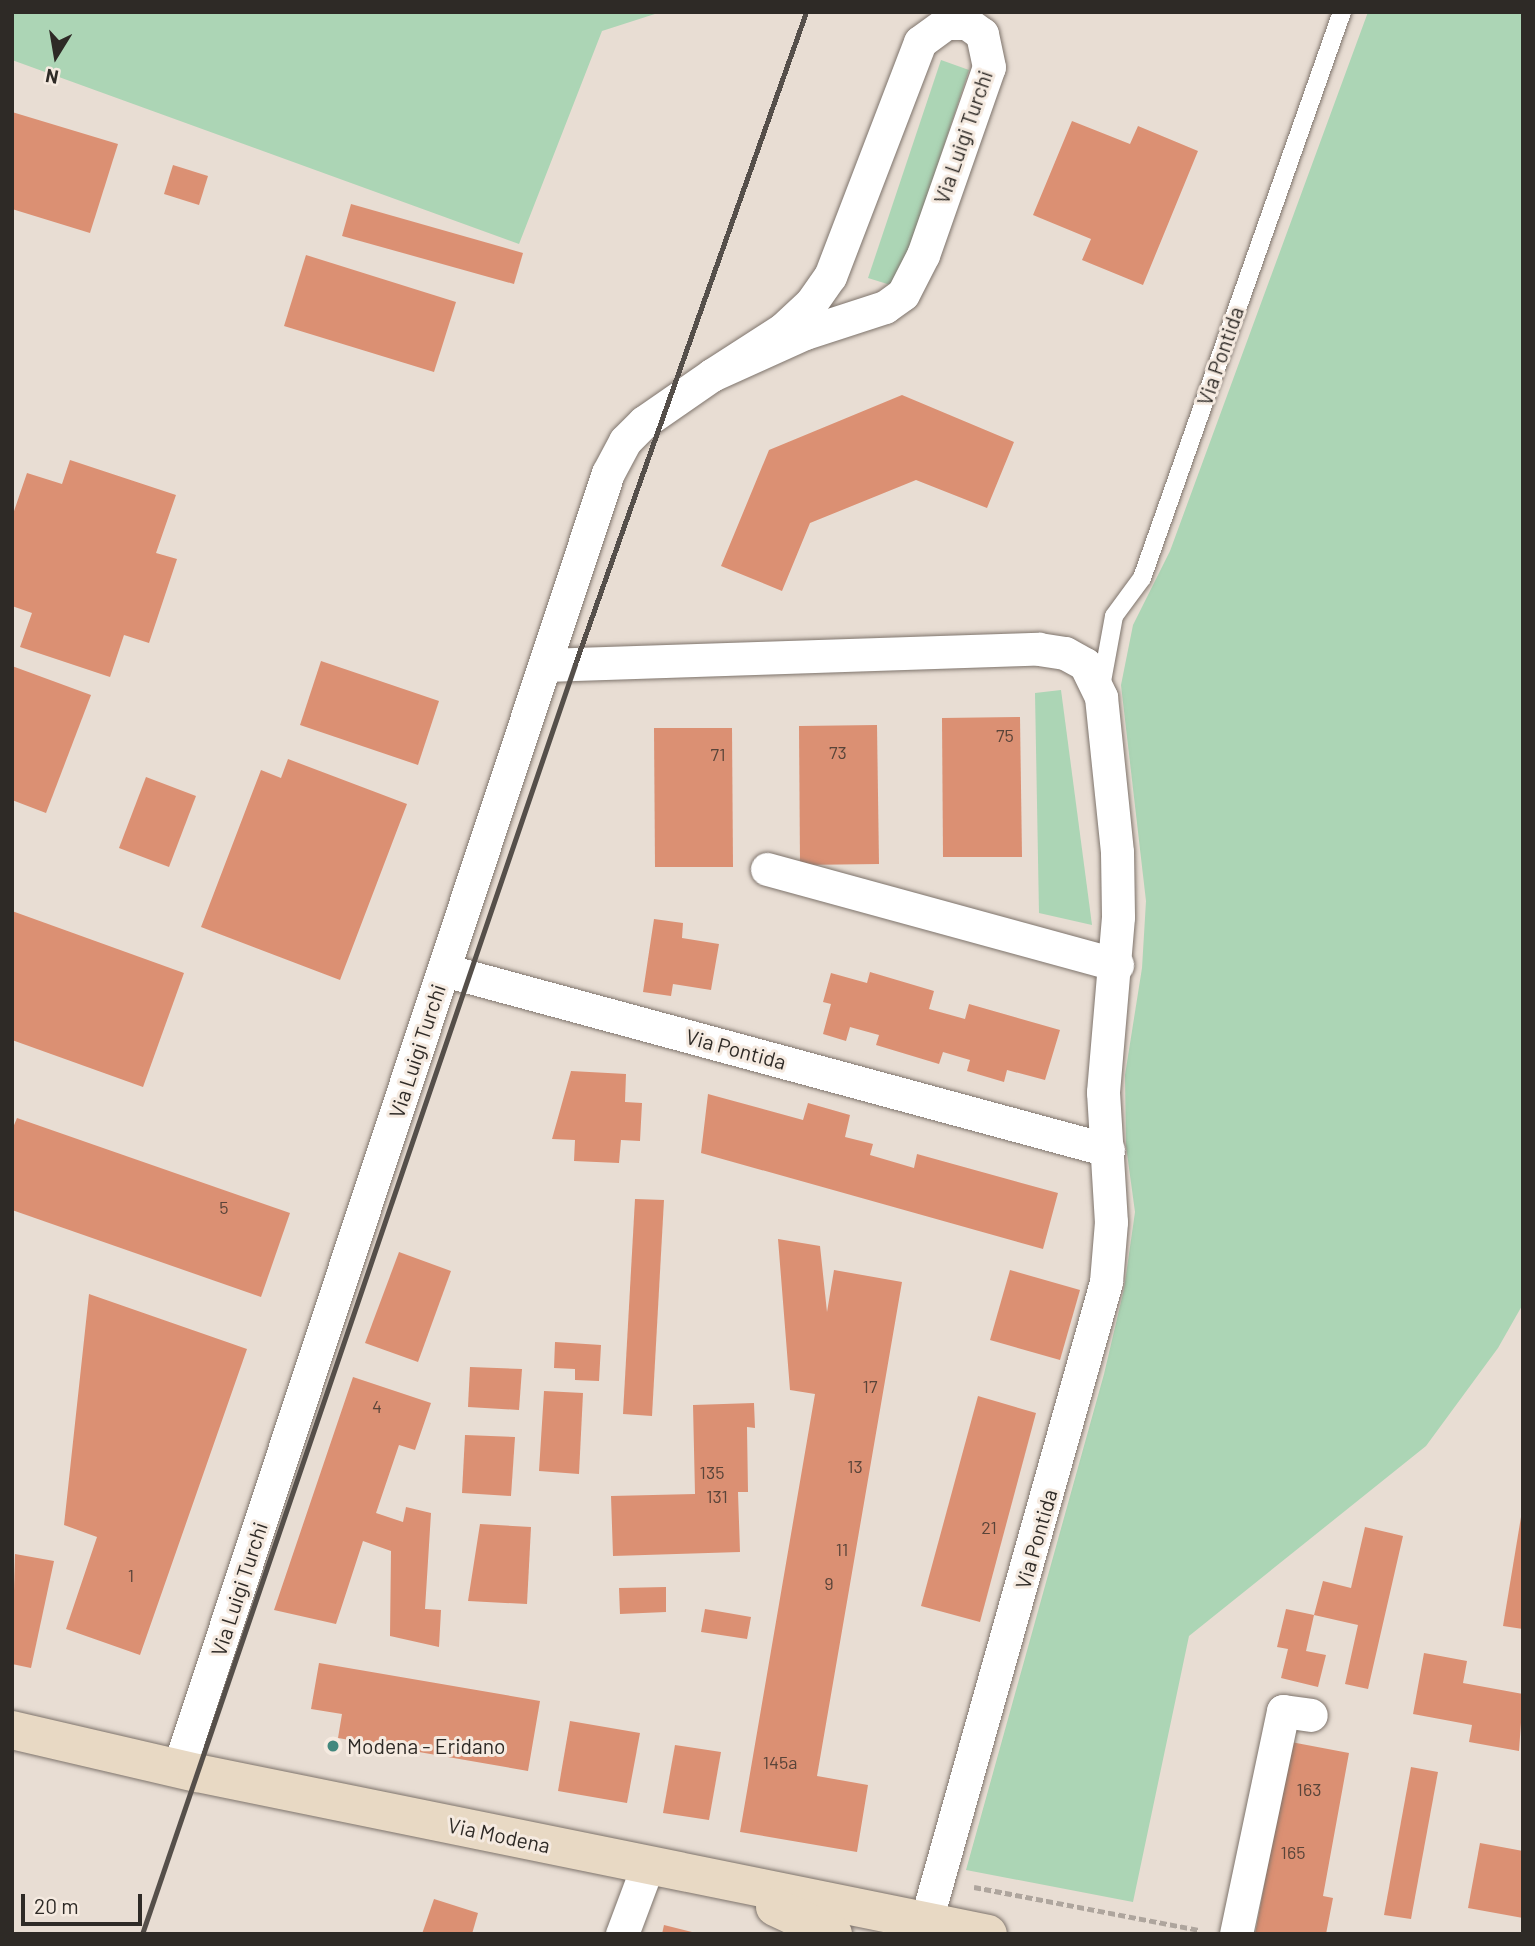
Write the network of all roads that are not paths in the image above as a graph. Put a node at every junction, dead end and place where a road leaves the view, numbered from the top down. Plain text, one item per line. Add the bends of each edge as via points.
1 (1342, 12) edge
2 (712, 375) junction
3 (545, 664) junction
4 (1101, 697) junction
5 (767, 869) dead end
6 (1117, 965) junction
7 (444, 970) junction
8 (1108, 1150) junction
9 (1311, 1715) dead end
10 (12, 1730) edge
11 (179, 1768) junction
12 (648, 1866) junction
13 (706, 1877) junction
14 (926, 1922) junction
15 (622, 1934) edge
16 (833, 1934) edge
17 (988, 1934) edge
18 (1236, 1934) edge

1 - 4 lane, Via Pontida via 1142,578 1114,616 1103,659
2 - 2 street, Via Luigi Turchi via 805,333 885,307 903,294 923,255 989,67 982,34 967,23 946,23 920,43 830,276 812,302 783,329
2 - 3 street, Via Luigi Turchi via 671,400 625,441 608,472
3 - 4 street, Via Pontida via 1040,649 1065,653 1085,664
3 - 7 street, Via Luigi Turchi
4 - 6 street, Via Pontida via 1117,852
5 - 6 street
6 - 8 street, Via Pontida via 1103,1093
7 - 8 street, Via Pontida
7 - 11 street, Via Luigi Turchi
8 - 14 street, Via Pontida via 1111,1222 1106,1282
9 - 18 street via 1283,1711
10 - 11 main road, Via Modena
11 - 12 main road, Via Modena
12 - 13 main road, Via Modena
12 - 15 street
13 - 14 main road, Via Modena
13 - 16 main road
14 - 17 main road, Via Modena

